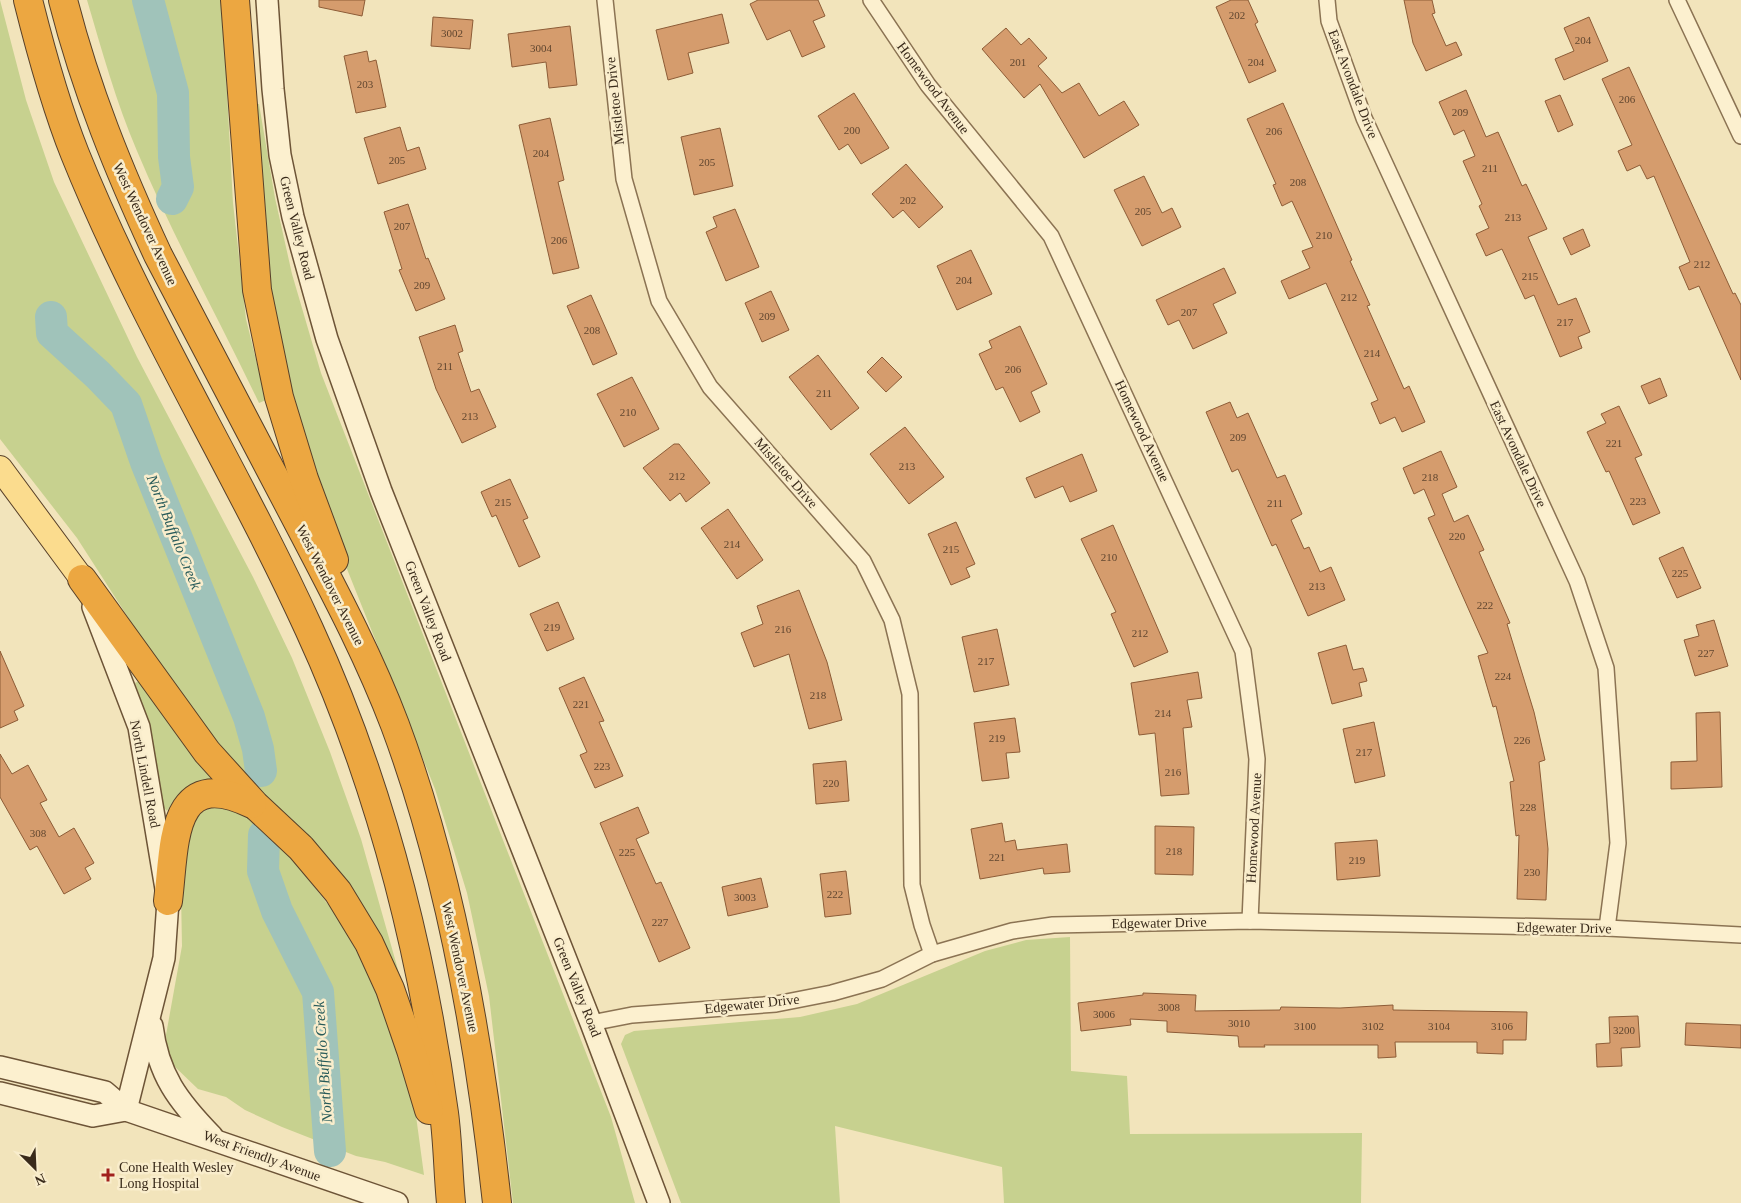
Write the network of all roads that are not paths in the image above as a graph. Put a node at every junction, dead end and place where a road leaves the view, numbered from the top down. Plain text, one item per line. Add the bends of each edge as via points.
1 (28, 0) edge
2 (63, 0) edge
3 (235, 0) edge
4 (267, 0) edge
5 (605, 0) edge
6 (871, 0) edge
7 (1326, 0) edge
8 (1677, 0) edge
9 (1741, 136) edge
10 (0, 468) edge
11 (82, 579) junction
12 (365, 652) junction
13 (255, 805) junction
14 (168, 901) junction
15 (1250, 921) junction
16 (1607, 928) junction
17 (1741, 935) edge
18 (932, 954) junction
19 (151, 1018) junction
20 (592, 1024) junction
21 (0, 1067) edge
22 (0, 1093) edge
23 (126, 1110) junction
24 (216, 1140) junction
25 (648, 1173) junction
26 (450, 1189) edge
27 (397, 1203) edge
28 (497, 1203) edge
29 (647, 1203) edge
30 (659, 1203) edge

1 - 26 highway via 55,100 101,215 128,274 271,549 310,631 356,742 378,805 417,955 444,1118
2 - 12 highway, West Wendover Avenue via 108,142 154,246
3 - 12 highway via 257,290 279,397 304,479
4 - 20 main road, Green Valley Road via 280,155 327,339 385,500
5 - 18 street, Mistletoe Drive via 624,179 659,301 710,387 863,561 892,620 910,694 912,885
6 - 15 street, Homewood Avenue via 928,85 1052,236 1243,651 1257,759
7 - 16 street, East Avondale Drive via 1329,21 1364,118 1577,581 1606,668 1618,843
8 - 9 street
10 - 11 main road, North Lindell Road
11 - 13 highway via 207,752
11 - 14 main road, North Lindell Road via 139,727
12 - 28 highway, West Wendover Avenue via 395,726 443,887 475,1036
13 - 14 highway via 223,792 198,798 187,806 175,836
13 - 26 highway via 301,848 338,892 369,943 390,989 411,1050
14 - 19 main road, North Lindell Road via 164,958
15 - 16 street, Edgewater Drive
15 - 18 street, Edgewater Drive via 1053,925 1012,931
16 - 17 street, Edgewater Drive
18 - 20 street, Edgewater Drive via 882,979 832,993 776,1004 632,1015
19 - 23 main road, North Lindell Road
19 - 24 main road via 154,1045 166,1079 188,1111
20 - 25 main road, Green Valley Road
21 - 23 main road, West Friendly Avenue via 105,1092
22 - 23 main road, West Friendly Avenue via 93,1116
23 - 24 main road, West Friendly Avenue
24 - 27 main road, West Friendly Avenue
25 - 29 main road
25 - 30 main road, Green Valley Road

